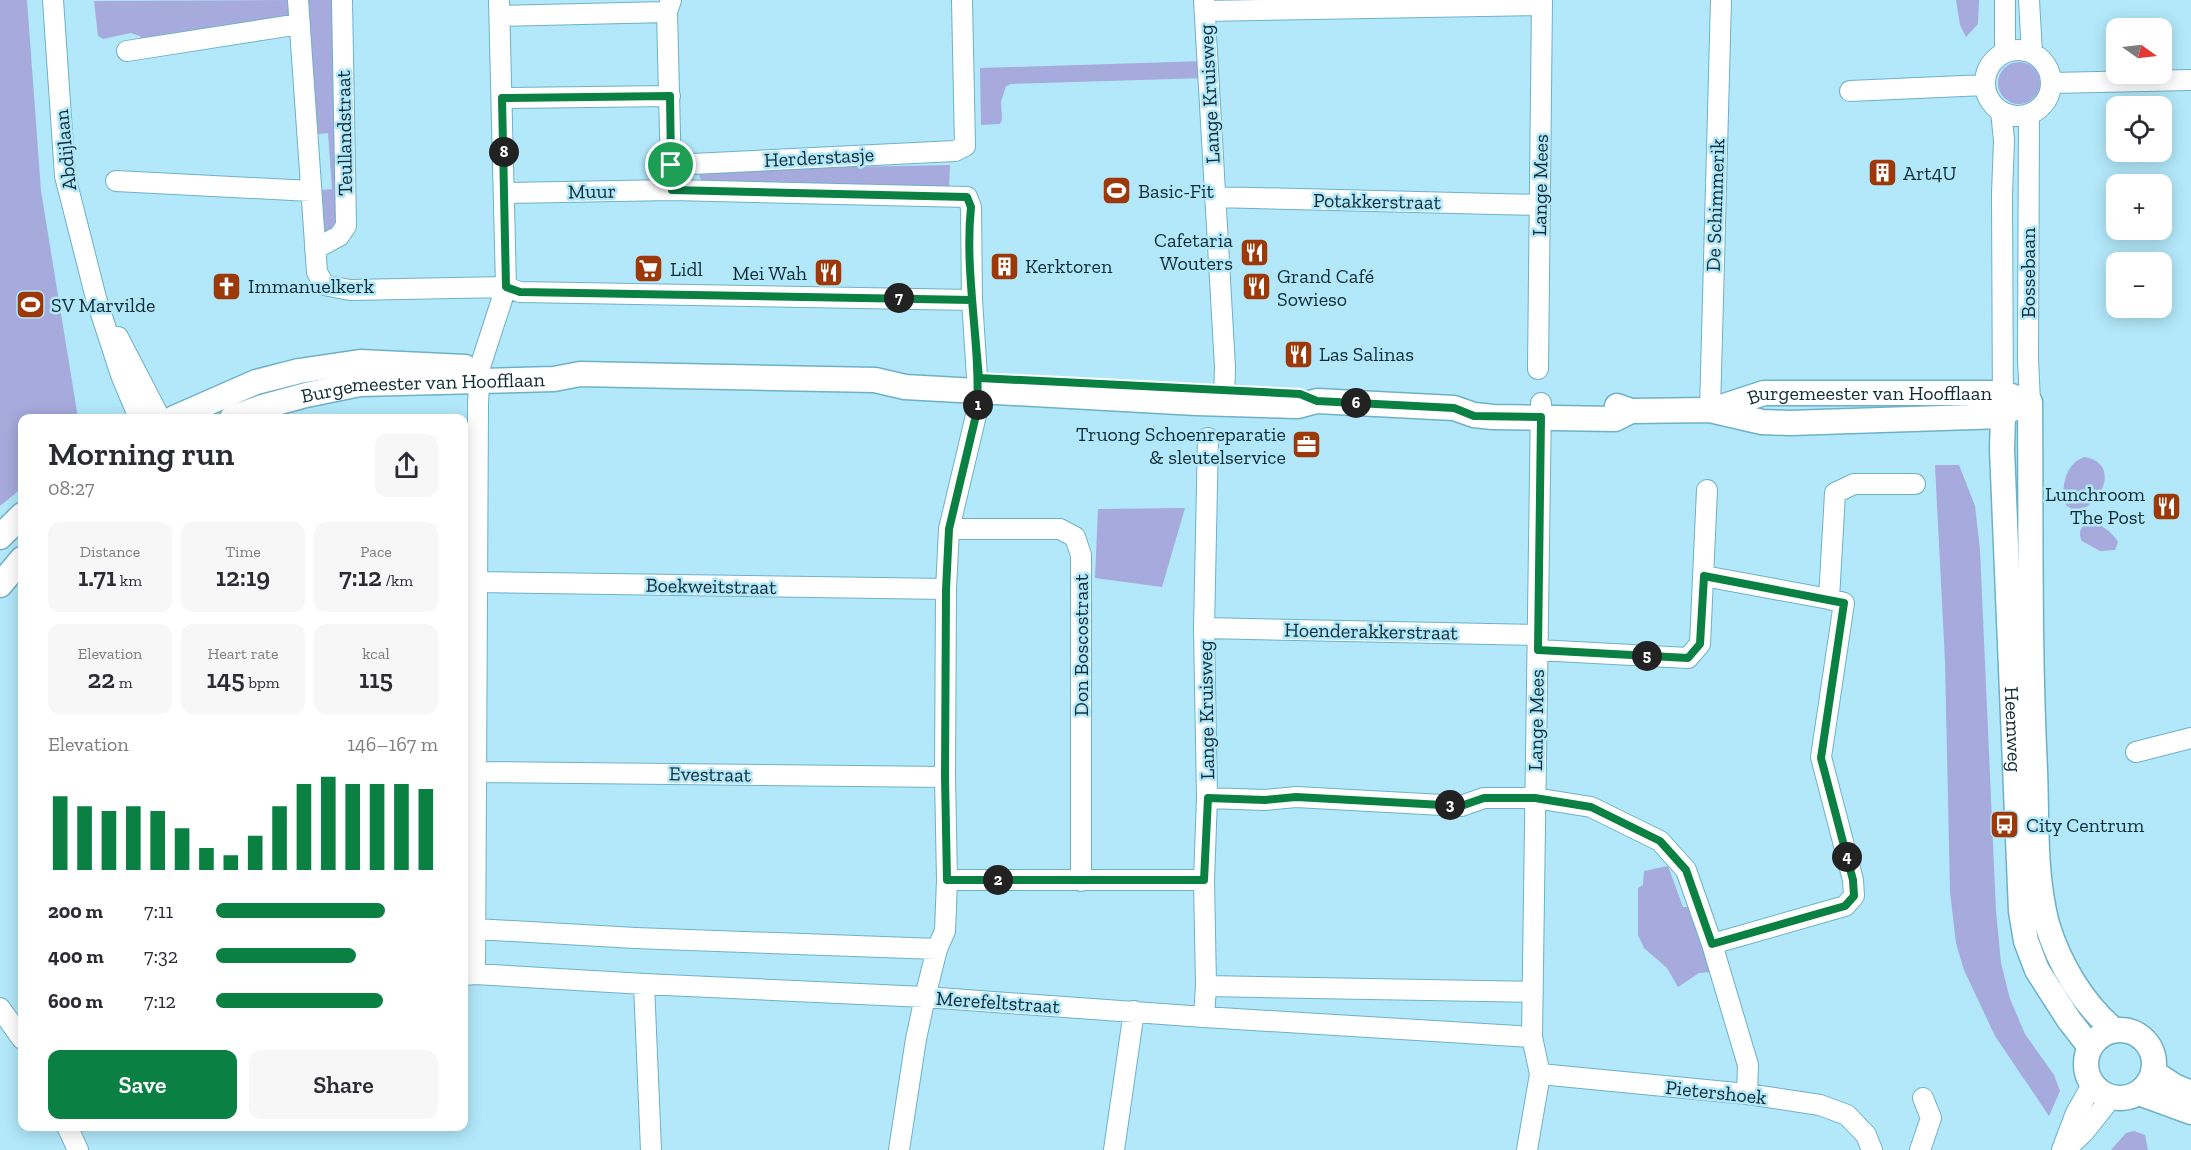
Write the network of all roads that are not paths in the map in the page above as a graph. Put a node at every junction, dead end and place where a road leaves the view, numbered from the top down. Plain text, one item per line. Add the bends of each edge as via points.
1 (53, 0) edge
2 (298, 0) edge
3 (342, 0) edge
4 (962, 0) edge
5 (1721, 0) edge
6 (2005, 0) edge
7 (2030, 0) edge
8 (1542, 3) edge
9 (1205, 5) edge
10 (669, 6) edge
11 (500, 8) edge
12 (300, 24) junction
13 (127, 51) dead end
14 (2006, 52) junction
15 (2032, 53) junction
16 (2191, 80) edge
17 (2051, 83) junction
18 (1985, 85) junction
19 (1850, 91) dead end
20 (670, 96) junction
21 (502, 98) junction
22 (2001, 111) junction
23 (2029, 114) junction
24 (671, 165) junction
25 (116, 182) dead end
26 (672, 190) junction
27 (311, 191) junction
28 (505, 193) junction
29 (1214, 197) junction
30 (1540, 205) junction
31 (315, 249) junction
32 (506, 287) junction
33 (96, 298) junction
34 (972, 300) junction
35 (1538, 369) dead end
36 (479, 374) junction
37 (979, 385) junction
38 (1224, 397) junction
39 (2030, 402) junction
40 (2002, 404) junction
41 (1541, 410) junction
42 (1710, 410) junction
43 (137, 414) edge
44 (158, 414) edge
45 (183, 414) edge
46 (245, 414) edge
47 (1208, 438) dead end
48 (1915, 484) dead end
49 (1707, 490) dead end
50 (18, 519) edge
51 (949, 529) junction
52 (0, 537) edge
53 (18, 564) edge
54 (1704, 576) junction
55 (477, 582) junction
56 (0, 585) edge
57 (946, 590) junction
58 (1829, 599) junction
59 (1204, 627) junction
60 (1538, 642) junction
61 (2191, 738) edge
62 (2136, 752) dead end
63 (476, 772) junction
64 (945, 777) junction
65 (1208, 798) junction
66 (1535, 798) junction
67 (947, 880) junction
68 (1204, 880) junction
69 (1082, 881) junction
70 (475, 929) junction
71 (1712, 944) junction
72 (938, 949) junction
73 (469, 974) edge
74 (644, 984) junction
75 (1206, 986) junction
76 (1533, 992) junction
77 (925, 997) junction
78 (0, 1008) edge
79 (1134, 1011) junction
80 (1204, 1017) junction
81 (2114, 1030) junction
82 (18, 1033) edge
83 (1532, 1037) junction
84 (2090, 1047) junction
85 (2153, 1072) junction
86 (1540, 1074) junction
87 (2101, 1091) junction
88 (2139, 1093) junction
89 (2191, 1093) edge
90 (1747, 1094) junction
91 (1923, 1098) dead end
92 (2191, 1112) edge
93 (69, 1131) edge
94 (78, 1150) edge
95 (651, 1150) edge
96 (899, 1150) edge
97 (1114, 1150) edge
98 (1527, 1150) edge
99 (1872, 1150) edge
100 (1920, 1150) edge
101 (2064, 1150) edge

1 - 33 street, Abdijlaan via 65,176
2 - 12 street, Teullandstraat
3 - 31 street, Teullandstraat via 346,226 339,236
4 - 24 street, Herderstasje via 966,146 955,151
5 - 42 street, De Schimmerik
6 - 14 street
7 - 15 street
8 - 9 street
8 - 30 street, Lange Mees
9 - 29 street, Lange Kruisweg
10 - 11 street
10 - 20 street
11 - 21 street
12 - 13 street
12 - 27 street, Teullandstraat
14 - 15 street
14 - 18 street via 1990,65
15 - 17 street via 2048,69
16 - 17 street
17 - 23 street via 2045,102
18 - 19 street
18 - 22 street via 1990,100
20 - 21 street
20 - 24 street
21 - 28 street
22 - 23 street via 2010,115
22 - 40 street, Bossebaan
23 - 39 street, Bossebaan
24 - 26 street
25 - 27 street
26 - 28 street, Muur
26 - 34 street, Muur via 967,197 971,207
27 - 31 street, Teullandstraat
28 - 32 street
29 - 30 street, Potakkerstraat
29 - 38 street, Lange Kruisweg
30 - 35 street, Lange Mees
31 - 32 street, Teullandstraat via 317,272 324,285 350,290
32 - 34 street via 520,292
32 - 36 street
33 - 43 street, Abdijlaan
33 - 44 street, Abdijlaan
34 - 37 street
36 - 37 main road, Burgemeester van Hoofflaan via 554,379 580,374 875,380 905,387
36 - 45 main road, Burgemeester van Hoofflaan via 360,362 256,382
36 - 46 main road, Burgemeester van Hoofflaan via 360,384
36 - 55 street
37 - 38 main road, Burgemeester van Hoofflaan
37 - 51 street via 977,411
38 - 41 main road, Burgemeester van Hoofflaan via 1298,406 1317,401 1454,408 1474,416
39 - 40 main road, Burgemeester van Hoofflaan
39 - 81 main road, Heemweg via 2033,728 2039,879 2048,926 2066,970 2094,1011
40 - 42 main road, Burgemeester van Hoofflaan via 1764,393
40 - 84 main road, Heemweg via 2021,911 2026,941 2037,970
41 - 42 main road, Burgemeester van Hoofflaan via 1615,418 1631,411
41 - 60 street, Lange Mees
47 - 59 street, Lange Kruisweg
48 - 58 street via 1854,484 1835,493
49 - 54 street
50 - 52 main road
51 - 57 street
51 - 69 street, Don Boscostraat via 1060,529 1075,537 1081,555
53 - 56 main road
54 - 58 street
54 - 60 street, Hoenderakkerstraat via 1700,644 1688,658
55 - 57 street, Boekweitstraat
55 - 63 street
57 - 64 street
58 - 71 street via 1844,603 1821,758 1854,896 1845,906
59 - 60 street, Hoenderakkerstraat
59 - 65 street, Lange Kruisweg
60 - 66 street, Lange Mees
61 - 62 street
63 - 64 street, Evestraat
63 - 70 street
64 - 67 street
65 - 66 street via 1296,797 1461,806 1484,798
65 - 68 street, Lange Kruisweg
66 - 71 street via 1591,807 1660,841 1686,870
66 - 76 street, Lange Mees
67 - 69 street
67 - 72 street via 945,931
68 - 69 street
68 - 75 street, Lange Kruisweg
70 - 72 street
70 - 73 street
71 - 90 street via 1748,1065
72 - 77 street
73 - 74 street, Merefeltstraat
74 - 77 street, Merefeltstraat
74 - 95 street
75 - 76 street
75 - 80 street, Lange Kruisweg
76 - 83 street, Lange Mees
77 - 79 street, Merefeltstraat
77 - 96 street
78 - 82 street
79 - 80 street, Merefeltstraat
79 - 97 street
80 - 83 street, Merefeltstraat
81 - 84 main road via 2096,1039
81 - 85 main road via 2132,1032 2146,1042 2154,1061
83 - 86 street, Lange Mees
84 - 87 main road via 2085,1065 2087,1075
85 - 88 main road
85 - 89 main road
86 - 90 street, Pietershoek
86 - 98 street
87 - 88 main road via 2130,1097
87 - 101 street via 2076,1113
88 - 92 main road
90 - 99 street, Pietershoek via 1820,1105 1847,1115 1866,1135
91 - 100 street via 1931,1118
93 - 94 street

